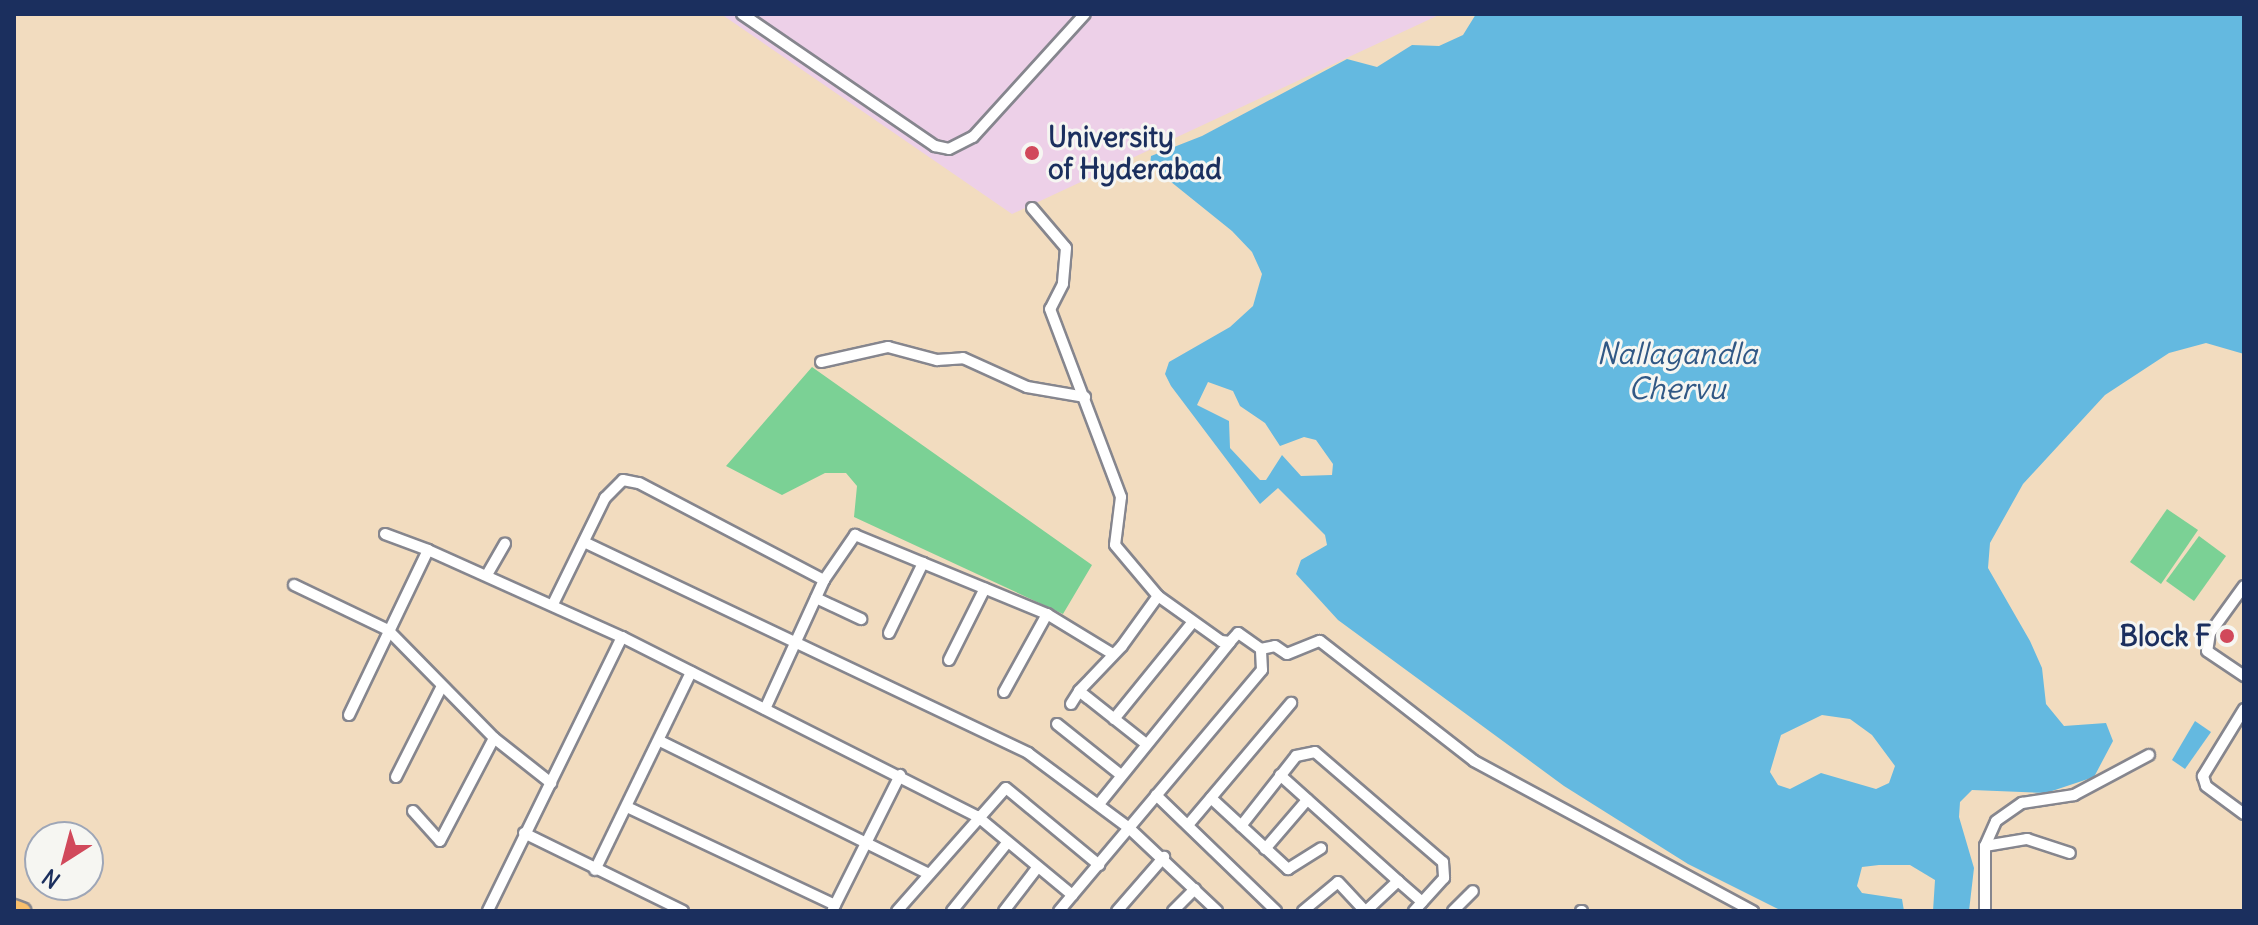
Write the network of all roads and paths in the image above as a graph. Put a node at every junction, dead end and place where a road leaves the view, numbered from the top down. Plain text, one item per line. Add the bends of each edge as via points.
1 (742, 14) edge
2 (1085, 14) edge
3 (1032, 208) dead end
4 (821, 362) dead end
5 (1085, 397) junction
6 (385, 534) dead end
7 (584, 542) junction
8 (505, 543) dead end
9 (428, 550) junction
10 (923, 563) junction
11 (488, 573) junction
12 (824, 580) junction
13 (294, 585) dead end
14 (2244, 586) edge
15 (985, 588) junction
16 (1158, 596) junction
17 (816, 598) junction
18 (554, 602) junction
19 (1047, 614) junction
20 (861, 619) dead end
21 (1192, 623) junction
22 (388, 630) junction
23 (889, 633) dead end
24 (622, 637) junction
25 (1230, 642) junction
26 (795, 643) junction
27 (1261, 649) junction
28 (1111, 653) junction
29 (949, 660) dead end
30 (691, 672) junction
31 (2244, 676) edge
32 (441, 688) junction
33 (1079, 691) junction
34 (1004, 692) dead end
35 (1291, 703) dead end
36 (1071, 704) dead end
37 (765, 709) junction
38 (2244, 709) edge
39 (349, 715) dead end
40 (1114, 719) junction
41 (1057, 724) dead end
42 (494, 738) junction
43 (660, 741) junction
44 (1146, 744) junction
45 (2149, 755) dead end
46 (900, 775) junction
47 (1121, 775) junction
48 (1280, 775) junction
49 (396, 777) dead end
50 (551, 783) junction
51 (1156, 795) junction
52 (1211, 798) junction
53 (1307, 800) junction
54 (1099, 804) junction
55 (627, 807) junction
56 (413, 811) dead end
57 (2244, 814) edge
58 (977, 816) junction
59 (1188, 825) junction
60 (1241, 826) junction
61 (1129, 828) junction
62 (524, 833) junction
63 (866, 841) junction
64 (1007, 843) junction
65 (1985, 846) junction
66 (1321, 848) dead end
67 (1265, 849) junction
68 (2070, 853) dead end
69 (1164, 857) junction
70 (1099, 865) junction
71 (1037, 868) junction
72 (595, 870) junction
73 (929, 874) junction
74 (1398, 881) junction
75 (1195, 889) junction
76 (1473, 891) dead end
77 (1072, 895) junction
78 (1422, 902) junction
79 (14, 908) edge
80 (833, 908) edge
81 (22, 911) edge
82 (488, 911) edge
83 (683, 911) edge
84 (897, 911) edge
85 (952, 911) edge
86 (1004, 911) edge
87 (1059, 911) edge
88 (1117, 911) edge
89 (1173, 911) edge
90 (1217, 911) edge
91 (1276, 911) edge
92 (1303, 911) edge
93 (1366, 911) edge
94 (1414, 911) edge
95 (1453, 911) edge
96 (1753, 911) edge
97 (1985, 911) edge

1 - 2 street via 928,141 949,149 973,137
3 - 5 street via 1066,248 1063,284 1050,309
4 - 5 street via 888,347 937,360 963,358 1027,387
5 - 16 street via 1121,497 1115,545
6 - 9 street
7 - 12 street via 611,489 628,480
7 - 18 street
7 - 26 street
8 - 11 street
9 - 11 street
9 - 22 street
10 - 12 street via 855,535
10 - 15 street
10 - 23 street
11 - 18 street
12 - 17 street
13 - 22 street
14 - 31 street via 2210,633 2207,651
15 - 19 street
15 - 29 street
16 - 21 street
16 - 28 street via 1122,646
17 - 20 street
17 - 26 street
18 - 24 street
19 - 28 street
19 - 34 street
21 - 25 street
21 - 40 street
22 - 32 street
22 - 39 street
24 - 30 street
24 - 50 street
25 - 27 street via 1238,633
25 - 44 street
26 - 37 street
26 - 54 street via 1028,753
27 - 51 street via 1262,670
27 - 96 street via 1275,646 1287,654 1320,641 1474,761
28 - 33 street
30 - 37 street
30 - 43 street
32 - 42 street
32 - 49 street
33 - 36 street
33 - 40 street
35 - 52 street
37 - 46 street
38 - 57 street via 2206,764 2203,782
40 - 44 street
41 - 47 street
42 - 50 street
42 - 56 street via 440,841
43 - 55 street
43 - 63 street
44 - 47 street
45 - 65 street via 2074,795 2022,803 1996,821
46 - 58 street
46 - 63 street
47 - 54 street
48 - 53 street
48 - 60 street
48 - 78 street via 1301,751 1315,752 1438,856 1444,878
50 - 62 street
51 - 59 street
51 - 61 street
52 - 59 street
52 - 60 street
53 - 67 street
53 - 74 street
54 - 61 street
55 - 72 street
55 - 80 street
58 - 64 street
58 - 70 street via 1002,790 1010,789
58 - 73 street
59 - 91 street
60 - 67 street
61 - 69 street
61 - 70 street
62 - 72 street
62 - 82 street
63 - 73 street
63 - 80 street
64 - 71 street
64 - 85 street
65 - 68 street via 2027,839
65 - 97 street
66 - 67 street via 1290,870
69 - 75 street
69 - 88 street
70 - 77 street
71 - 77 street
71 - 86 street
72 - 83 street
73 - 84 street
74 - 78 street
74 - 93 street
75 - 89 street
75 - 90 street
76 - 95 street
77 - 87 street
78 - 94 street
79 - 81 main road
92 - 93 street via 1338,882

